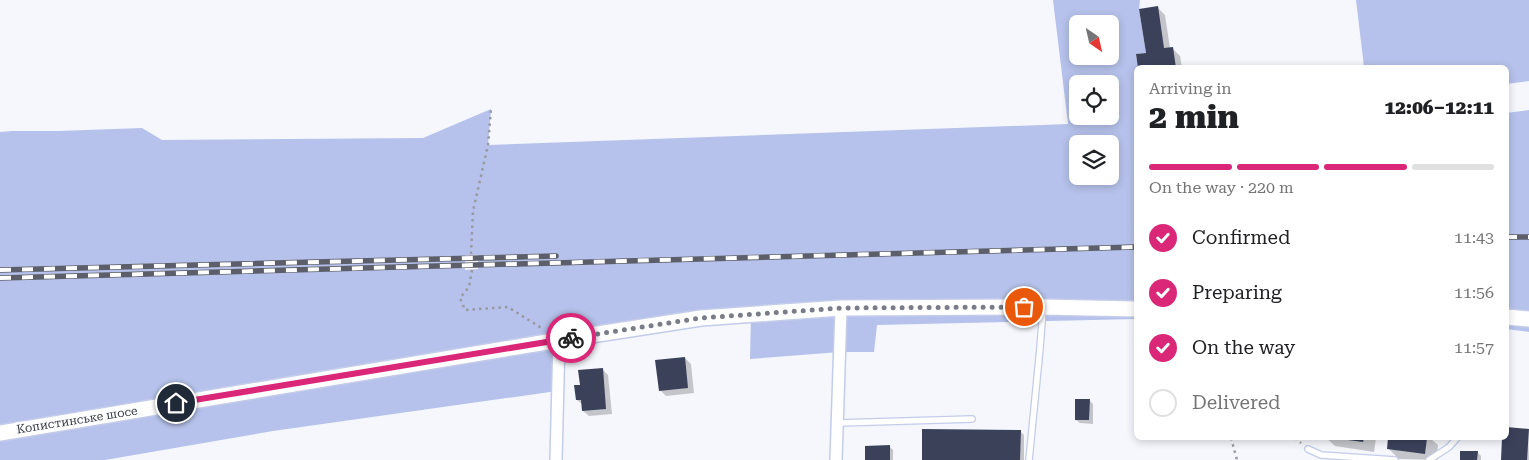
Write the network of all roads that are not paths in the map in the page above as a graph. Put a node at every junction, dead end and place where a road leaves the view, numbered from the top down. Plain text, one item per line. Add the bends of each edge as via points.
1 (1043, 307) junction
2 (841, 308) junction
3 (1134, 309) edge
4 (1509, 316) edge
5 (1529, 319) edge
6 (558, 340) junction
7 (972, 419) dead end
8 (838, 423) junction
9 (0, 433) edge
10 (1455, 440) edge
11 (1308, 449) dead end
12 (556, 460) edge
13 (836, 460) edge
14 (1029, 460) edge
15 (1395, 460) edge
16 (1429, 460) edge

1 - 2 street, Копистинське шосе
1 - 3 street, Копистинське шосе
1 - 14 lane
2 - 6 street, Копистинське шосе via 701,318
2 - 8 street
4 - 5 street
6 - 9 street, Копистинське шосе
6 - 12 street
7 - 8 lane
8 - 13 street
10 - 16 lane
11 - 15 lane via 1321,455

